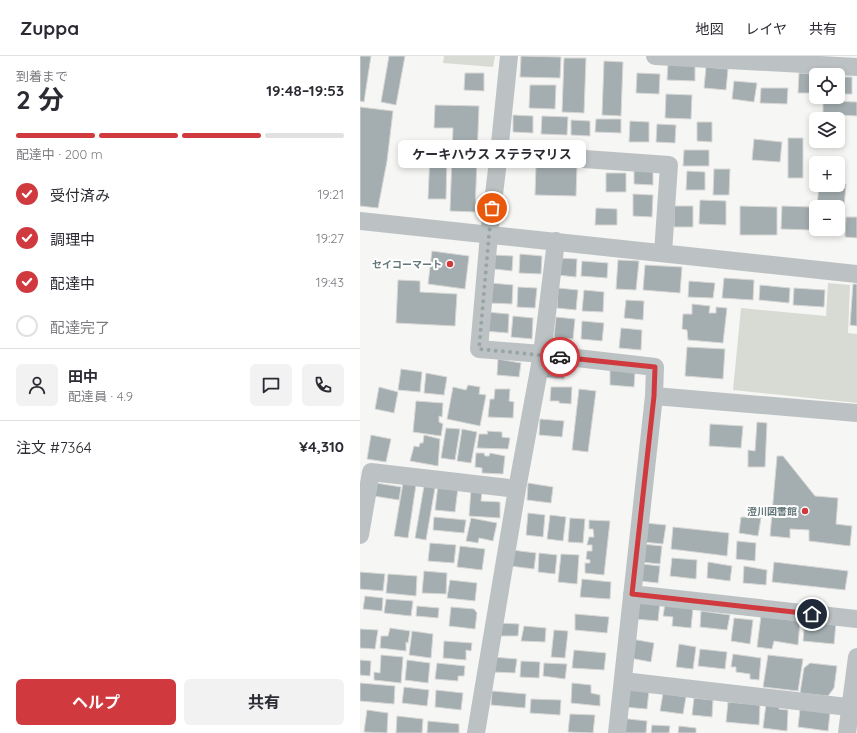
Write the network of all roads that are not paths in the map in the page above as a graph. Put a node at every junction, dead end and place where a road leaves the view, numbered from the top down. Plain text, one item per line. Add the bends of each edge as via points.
1 (509, 56) edge
2 (655, 56) edge
3 (857, 68) edge
4 (500, 153) junction
5 (360, 221) edge
6 (489, 235) junction
7 (556, 241) junction
8 (663, 253) junction
9 (857, 274) edge
10 (542, 354) junction
11 (654, 396) junction
12 (857, 413) edge
13 (517, 489) junction
14 (360, 535) edge
15 (632, 594) junction
16 (857, 619) edge
17 (857, 657) edge
18 (623, 681) junction
19 (854, 708) edge
20 (476, 733) edge
21 (617, 733) edge
22 (847, 733) edge

1 - 4 street
2 - 3 street
4 - 6 street
4 - 8 street via 669,165
5 - 6 street
6 - 7 street
6 - 10 street via 479,349
7 - 8 street
7 - 10 street
8 - 9 street
10 - 11 street via 655,367
10 - 13 street
11 - 12 street
11 - 15 street
13 - 14 street via 371,472
13 - 20 street
15 - 16 street
15 - 18 street
17 - 19 street
18 - 19 street
18 - 21 street
19 - 22 street

